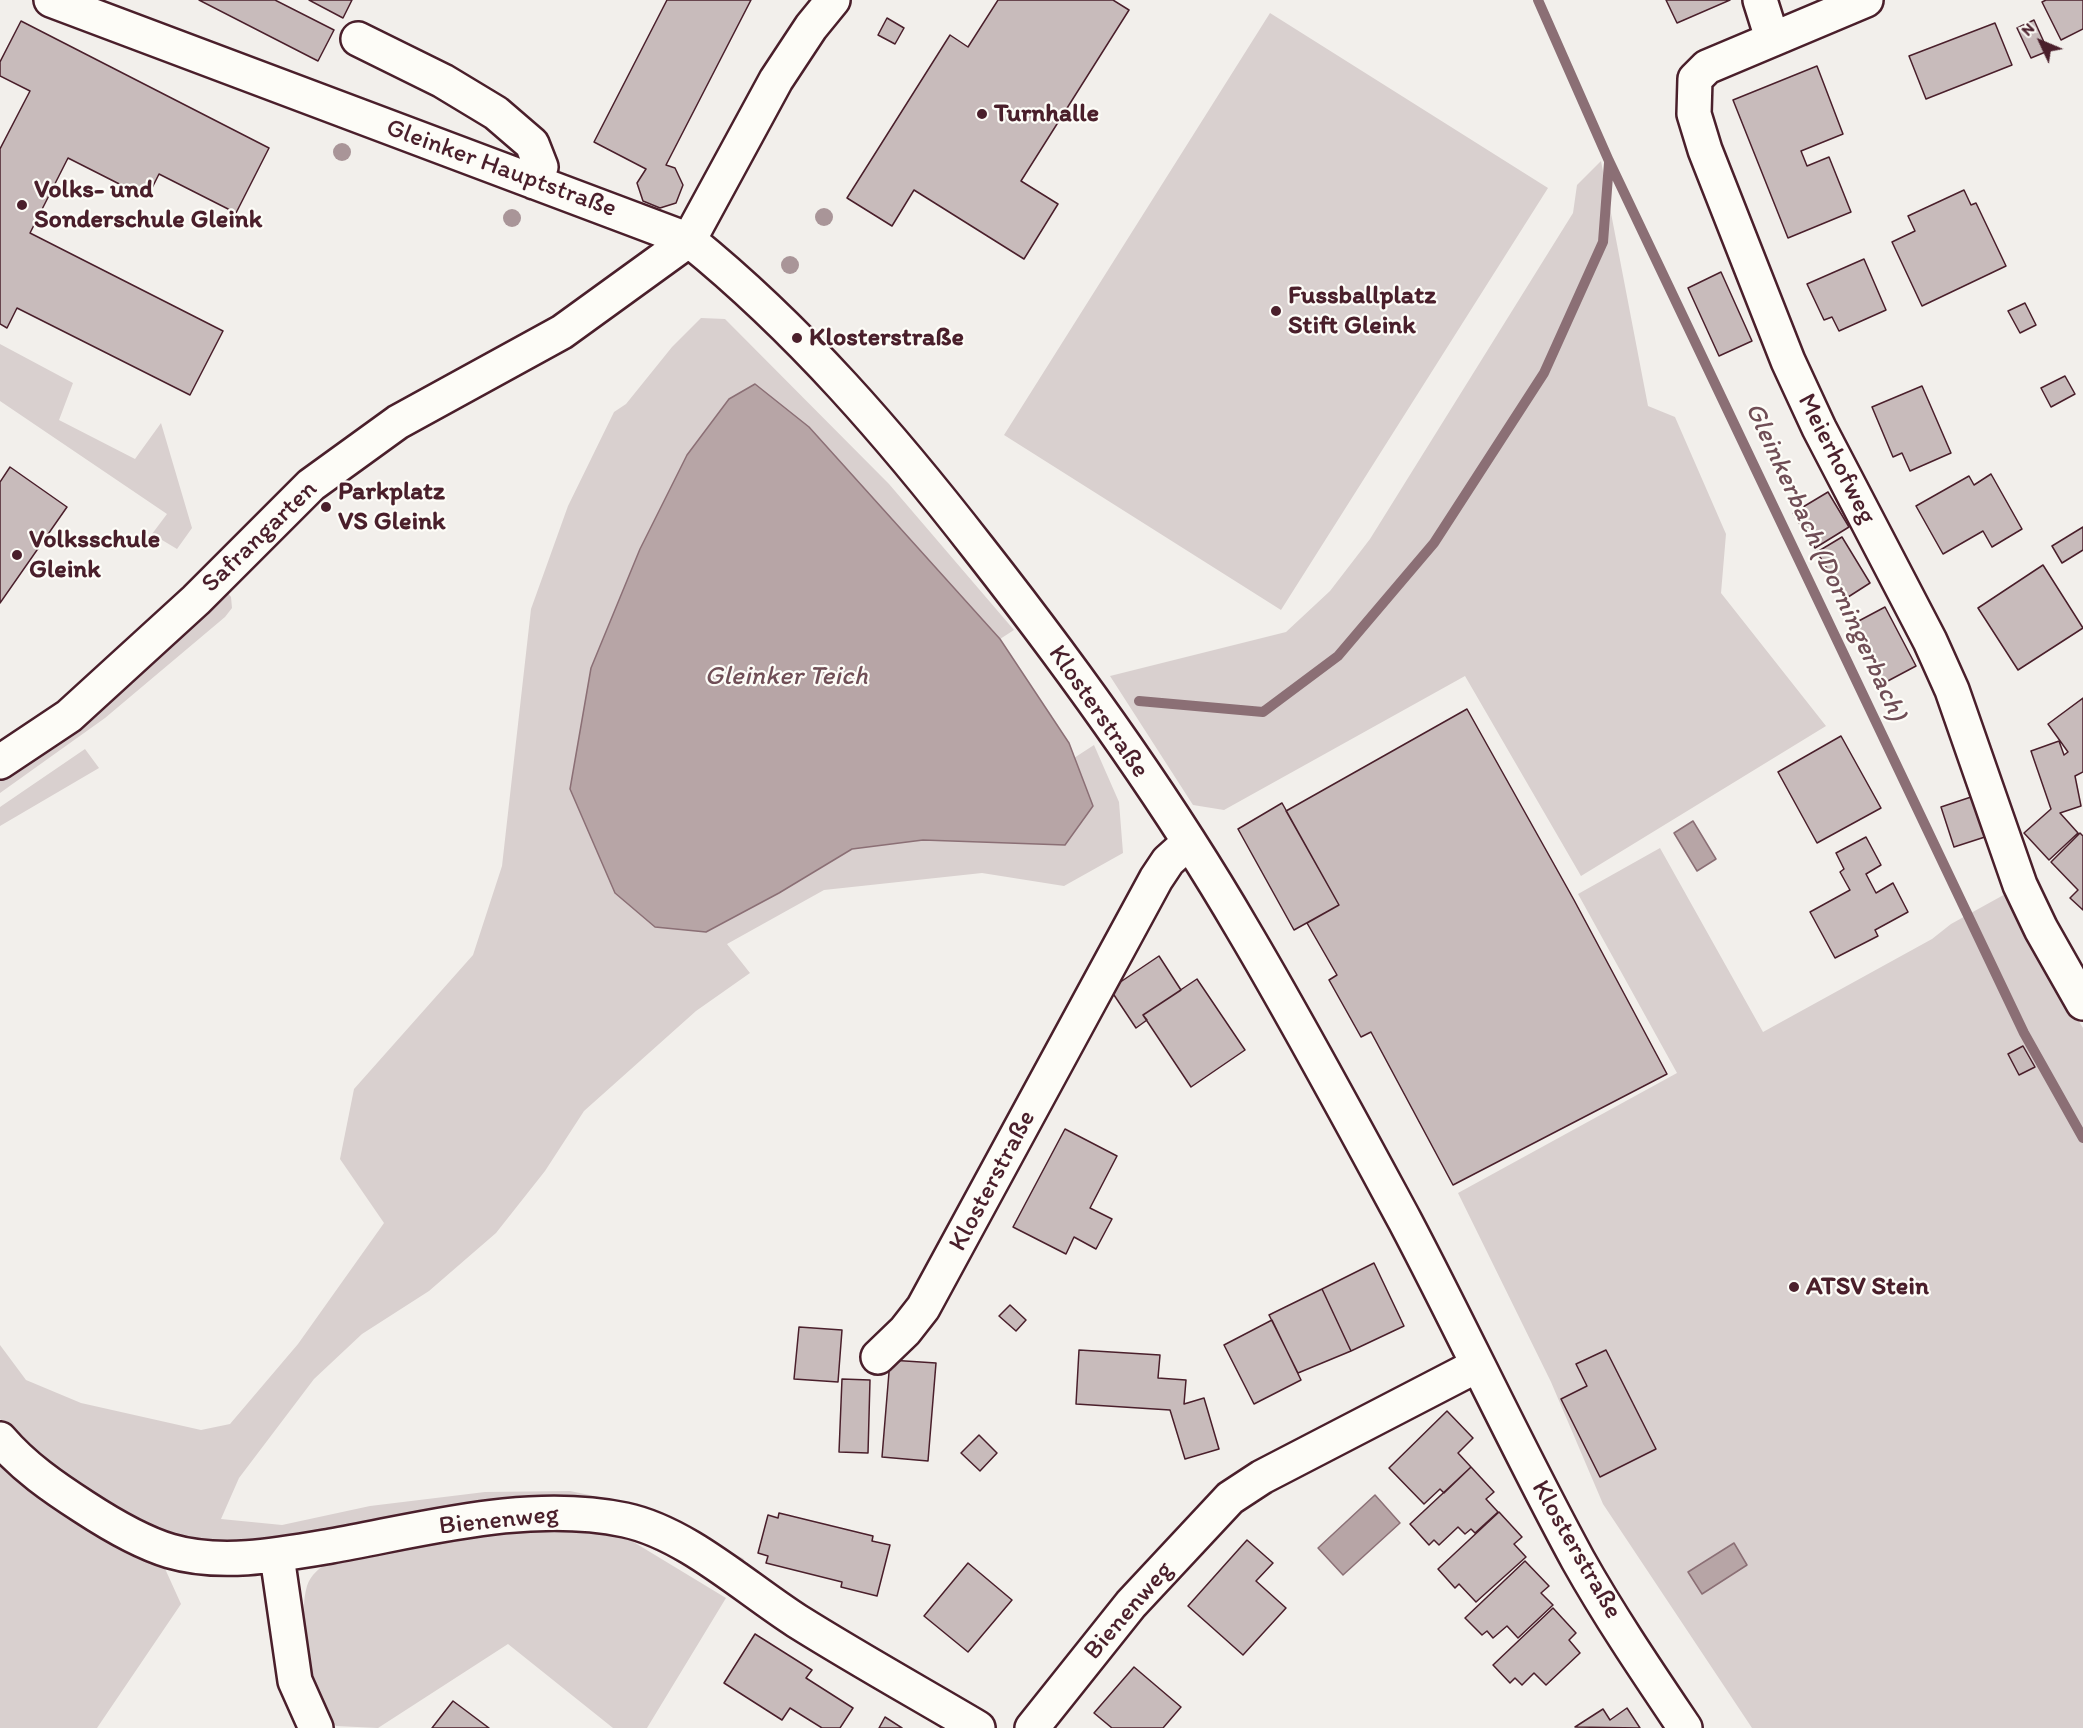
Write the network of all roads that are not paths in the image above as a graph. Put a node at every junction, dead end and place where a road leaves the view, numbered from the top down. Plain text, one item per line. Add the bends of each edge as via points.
1 (51, 0) edge
2 (1760, 0) edge
3 (1866, 0) edge
4 (829, 2) edge
5 (1772, 38) junction
6 (357, 39) dead end
7 (534, 182) junction
8 (689, 240) junction
9 (0, 762) edge
10 (1188, 843) junction
11 (2083, 1003) edge
12 (878, 1357) dead end
13 (1478, 1365) junction
14 (0, 1439) edge
15 (277, 1556) junction
16 (316, 1728) edge
17 (978, 1728) edge
18 (1032, 1728) edge
19 (1685, 1728) edge

1 - 7 street, Gleinker Hauptstraße
2 - 5 street
3 - 5 street, Meierhofweg
4 - 8 street via 776,80
5 - 11 street, Meierhofweg via 1707,67 1695,78 1694,114 1705,150 1788,361 1952,690 2020,885
6 - 7 street via 443,81 496,113 532,144 541,167
7 - 8 street, Gleinker Hauptstraße
8 - 9 street, Safrangarten via 562,332 398,422 310,485 196,600 69,716
8 - 10 street, Klosterstraße via 797,338 862,404 910,461 1078,680
10 - 12 street, Klosterstraße via 1155,879 923,1308
10 - 13 street, Klosterstraße via 1300,1029
13 - 18 street, Bienenweg via 1262,1477 1230,1498 1131,1604
13 - 19 street, Klosterstraße via 1582,1566
14 - 15 street, Bienenweg via 46,1483 133,1536 171,1551 204,1556
15 - 16 street via 296,1681
15 - 17 street, Bienenweg via 515,1516 588,1513 628,1521 699,1554 797,1621

